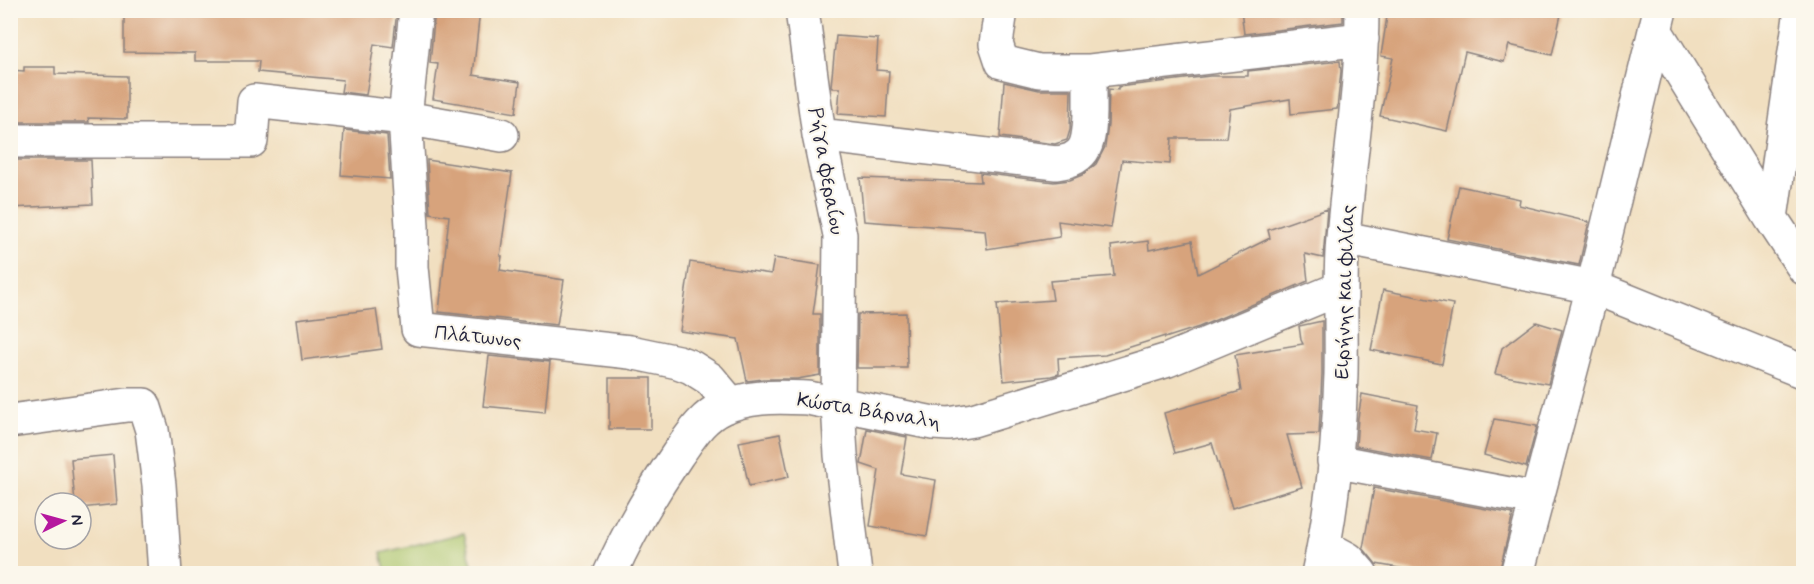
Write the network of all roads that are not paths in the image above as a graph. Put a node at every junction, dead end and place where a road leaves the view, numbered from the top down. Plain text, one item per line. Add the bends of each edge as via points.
1 (416, 10) edge
2 (802, 10) edge
3 (1001, 10) edge
4 (1801, 10) edge
5 (1657, 20) edge
6 (1362, 25) edge
7 (1090, 71) junction
8 (405, 118) junction
9 (502, 135) dead end
10 (819, 135) junction
11 (10, 141) edge
12 (1771, 218) junction
13 (1343, 238) junction
14 (1803, 268) edge
15 (1593, 287) junction
16 (1341, 288) junction
17 (1803, 372) edge
18 (731, 404) junction
19 (838, 404) junction
20 (10, 421) edge
21 (1334, 461) junction
22 (1536, 499) junction
23 (1321, 560) edge
24 (165, 573) edge
25 (610, 573) edge
26 (855, 573) edge
27 (1361, 573) edge
28 (1517, 573) edge

1 - 8 street, Πλάτωνος
2 - 10 street, Ρήγα Φεραίου
3 - 7 street via 996,44 1002,62 1039,71
4 - 12 street
5 - 12 street
5 - 15 street
6 - 7 street
6 - 13 street, Ειρήνης και Φιλίας via 1356,129
7 - 10 street via 1087,146 1068,162
8 - 9 street
8 - 11 street via 254,101 251,141
8 - 18 street, Πλάτωνος via 418,329 668,359 700,371
10 - 19 street, Ρήγα Φεραίου via 840,236
12 - 14 street
13 - 15 street
13 - 16 street, Ειρήνης και Φιλίας
15 - 17 street
15 - 22 street
16 - 19 street, Κώστα Βάρναλη via 1168,360 973,420 933,423
16 - 21 street, Ειρήνης και Φιλίας via 1341,375
18 - 19 street, Κώστα Βάρναλη via 768,397
18 - 25 street, Κώστα Βάρναλη via 711,414 695,429 642,510
19 - 26 street, Ρήγα Φεραίου
20 - 24 street via 144,405 152,430
21 - 22 street
21 - 23 street, Ειρήνης και Φιλίας
22 - 28 street
23 - 27 street via 1348,559

